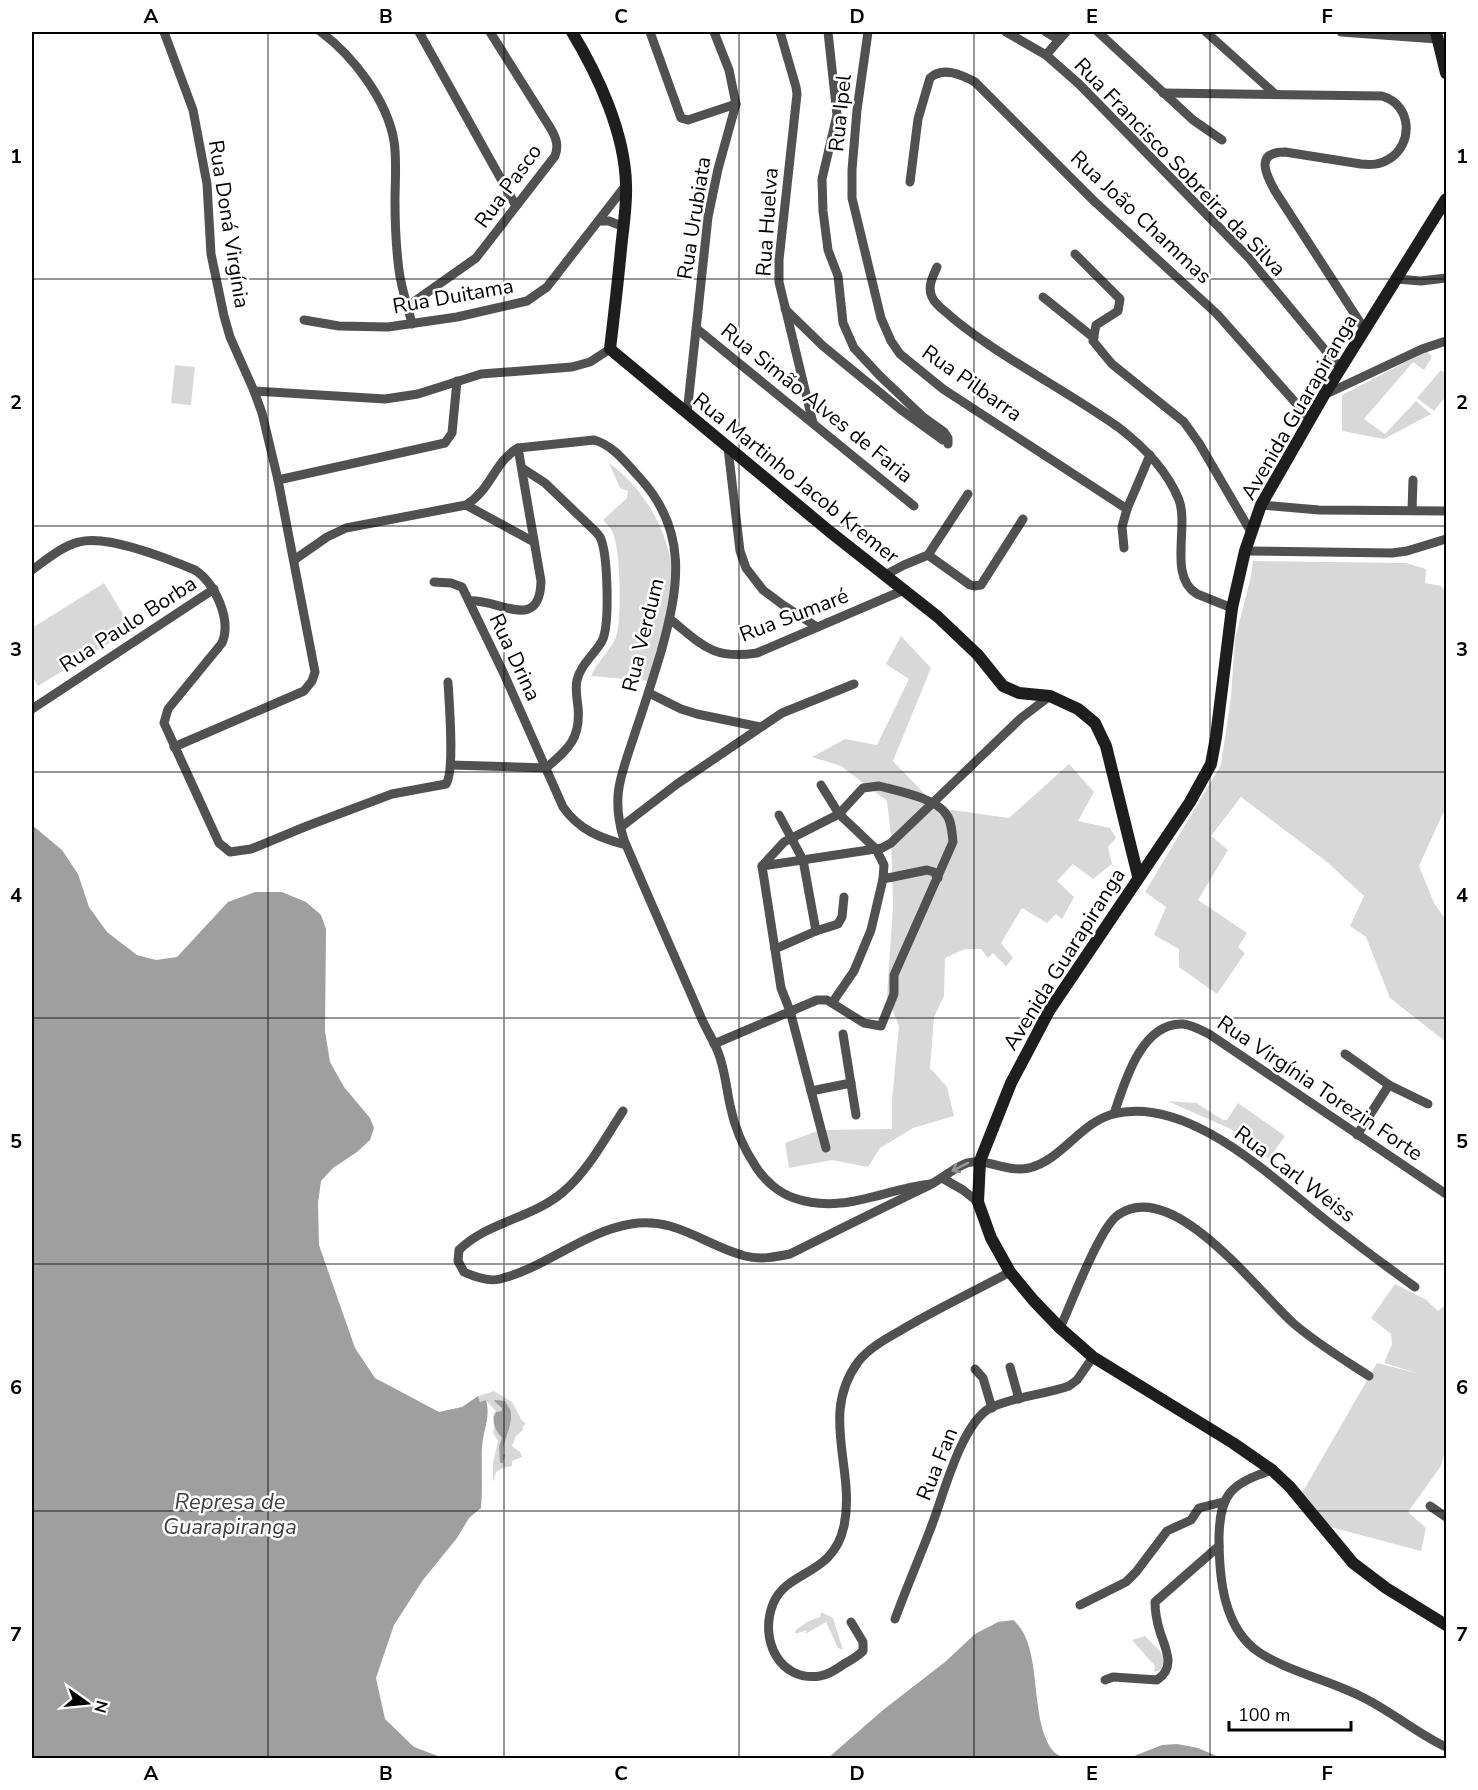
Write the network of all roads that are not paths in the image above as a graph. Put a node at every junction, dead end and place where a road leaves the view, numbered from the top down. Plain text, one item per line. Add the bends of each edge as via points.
1 (164, 32) edge
2 (321, 32) edge
3 (419, 32) edge
4 (490, 32) edge
5 (572, 32) edge
6 (650, 32) edge
7 (714, 32) edge
8 (780, 32) edge
9 (828, 32) edge
10 (868, 32) edge
11 (1006, 32) edge
12 (1046, 32) edge
13 (1066, 32) edge
14 (1098, 32) edge
15 (1206, 32) edge
16 (1341, 32) edge
17 (1437, 35) edge
18 (1059, 40) junction
19 (1046, 55) junction
20 (1446, 73) edge
21 (1163, 93) junction
22 (1274, 93) junction
23 (736, 104) junction
24 (1222, 140) dead end
25 (910, 182) dead end
26 (627, 186) junction
27 (852, 198) joint
28 (1446, 199) edge
29 (516, 206) junction
30 (599, 221) junction
31 (624, 227) junction
32 (1075, 254) dead end
33 (937, 267) dead end
34 (1446, 278) edge
35 (1397, 279) junction
36 (1043, 297) dead end
37 (408, 306) junction
38 (784, 309) junction
39 (304, 320) dead end
40 (412, 324) junction
41 (697, 328) junction
42 (1365, 330) junction
43 (1094, 338) junction
44 (1446, 341) edge
45 (610, 349) junction
46 (1340, 368) junction
47 (457, 381) junction
48 (254, 391) junction
49 (1324, 395) junction
50 (687, 414) junction
51 (1310, 418) junction
52 (813, 423) junction
53 (518, 448) junction
54 (728, 448) junction
55 (1150, 455) junction
56 (522, 468) junction
57 (278, 480) junction
58 (1413, 480) dead end
59 (968, 494) dead end
60 (466, 505) junction
61 (1261, 505) junction
62 (914, 506) dead end
63 (1127, 509) junction
64 (1412, 510) junction
65 (1446, 511) edge
66 (1023, 519) dead end
67 (1251, 532) junction
68 (1446, 539) edge
69 (534, 542) junction
70 (1124, 548) dead end
71 (1245, 551) junction
72 (928, 555) junction
73 (294, 560) junction
74 (32, 570) edge
75 (885, 575) junction
76 (434, 582) dead end
77 (214, 589) junction
78 (903, 590) junction
79 (469, 601) junction
80 (1232, 608) junction
81 (670, 619) junction
82 (817, 627) junction
83 (448, 682) dead end
84 (854, 684) dead end
85 (649, 693) junction
86 (1050, 696) junction
87 (32, 709) edge
88 (760, 727) junction
89 (174, 747) junction
90 (451, 765) junction
91 (546, 768) junction
92 (821, 785) dead end
93 (932, 802) junction
94 (839, 814) junction
95 (779, 815) dead end
96 (621, 827) junction
97 (791, 837) junction
98 (626, 845) junction
99 (876, 849) junction
100 (804, 860) junction
101 (762, 866) junction
102 (1138, 876) junction
103 (938, 878) junction
104 (883, 879) junction
105 (844, 897) dead end
106 (816, 931) junction
107 (775, 949) junction
108 (832, 1003) junction
109 (790, 1011) junction
110 (843, 1034) dead end
111 (714, 1044) junction
112 (1345, 1054) dead end
113 (851, 1083) junction
114 (1389, 1085) junction
115 (812, 1091) junction
116 (1428, 1104) dead end
117 (623, 1111) dead end
118 (856, 1114) dead end
119 (1113, 1114) junction
120 (1357, 1135) junction
121 (826, 1148) dead end
122 (980, 1161) junction
123 (942, 1178) junction
124 (932, 1184) junction
125 (1446, 1194) edge
126 (978, 1202) junction
127 (1010, 1272) junction
128 (1415, 1287) dead end
129 (1060, 1328) junction
130 (1093, 1357) junction
131 (1010, 1367) dead end
132 (975, 1369) dead end
133 (1369, 1376) dead end
134 (1019, 1399) junction
135 (992, 1408) junction
136 (1272, 1470) junction
137 (1223, 1502) junction
138 (1430, 1506) dead end
139 (1446, 1517) edge
140 (1219, 1546) junction
141 (1080, 1605) dead end
142 (895, 1619) dead end
143 (850, 1622) dead end
144 (1446, 1625) edge
145 (1105, 1680) dead end
146 (1446, 1747) edge

1 - 48 street, Rua Doná Virgínia via 193,110 207,184 211,254 224,316
2 - 37 street via 359,69 392,133 398,264
3 - 29 street
4 - 29 street, Rua Pasco via 558,145 555,156
5 - 26 main road via 605,97 620,142
6 - 23 street via 681,118 688,120
7 - 23 street, Rua Urubiata via 729,70
8 - 38 street, Rua Huelva via 797,94 778,271
9 - 38 street via 837,115 822,179 823,211 828,250 838,276 843,323 854,348 923,417 944,432 950,446 823,346
10 - 27 street, Rua Ipel via 857,110
11 - 19 street, Rua Francisco Sobreira da Silva
12 - 18 street
13 - 18 street
14 - 21 street
15 - 22 street
16 - 17 street
17 - 20 main road
18 - 19 street
19 - 46 street, Rua Francisco Sobreira da Silva via 1248,257
21 - 22 street
21 - 24 street
22 - 42 street via 1382,96 1400,105 1405,114 1403,141 1398,151 1383,162 1361,164 1285,152 1276,152 1265,161 1275,190
23 - 41 street, Rua Urubiata via 711,200
25 - 51 street, Rua João Chammas via 918,119 930,78 944,72 963,75 975,82 1094,201 1217,314
26 - 30 street, Rua Duitama
26 - 31 main road
27 - 63 street, Rua Pilbarra via 881,318 900,354 943,389
28 - 35 main road, Avenida Guarapiranga
29 - 37 street, Rua Pasco via 476,258
30 - 31 street
30 - 40 street, Rua Duitama via 547,287 532,298
31 - 45 main road
32 - 43 street via 1120,299 1118,311 1096,325
33 - 55 street via 930,294 957,323 1115,425
34 - 35 street
35 - 42 main road, Avenida Guarapiranga
36 - 43 street
37 - 40 street
38 - 52 street, Rua Huelva
39 - 40 street, Rua Duitama via 360,327
41 - 50 street, Rua Urubiata
41 - 52 street, Rua Simão Alves de Faria
42 - 46 main road, Avenida Guarapiranga
43 - 67 street via 1112,364 1184,422
44 - 49 street
45 - 47 street via 590,362 572,367 481,374
45 - 50 main road, Rua Martinho Jacob Kremer
46 - 49 main road, Avenida Guarapiranga
47 - 48 street via 418,394 385,399
47 - 57 street via 452,433 445,443
48 - 57 street, Rua Doná Virgínia
49 - 51 main road, Avenida Guarapiranga
50 - 54 main road, Rua Martinho Jacob Kremer
51 - 61 main road, Avenida Guarapiranga
52 - 62 street, Rua Simão Alves de Faria
53 - 56 street
53 - 60 street via 508,454 482,493
53 - 81 street, Rua Verdum via 600,441 654,492 667,519 677,560
54 - 75 main road, Rua Martinho Jacob Kremer
54 - 82 street via 740,551 746,568 763,590
55 - 63 street
55 - 80 street via 1180,506 1184,581 1192,591
56 - 69 street
56 - 91 street via 545,483 594,530 600,537 604,556 606,632 577,680 577,734 566,751
57 - 73 street, Rua Doná Virgínia
58 - 64 street
59 - 72 street
60 - 69 street
60 - 73 street via 346,528
61 - 64 street via 1319,510
61 - 67 main road, Avenida Guarapiranga
63 - 70 street via 1122,527
64 - 65 street
66 - 72 street via 981,585 970,585
67 - 71 main road, Avenida Guarapiranga
68 - 71 street via 1392,553
69 - 79 street via 541,590 532,607 518,612
71 - 80 main road, Avenida Guarapiranga
72 - 75 street
73 - 89 street, Rua Doná Virgínia via 314,662 312,681 304,691
74 - 77 street via 63,548 97,540 195,570
75 - 78 main road, Rua Martinho Jacob Kremer
76 - 79 street, Rua Drina via 460,585
77 - 87 street, Rua Paulo Borba
77 - 89 street via 225,635 166,714 164,723
78 - 82 street, Rua Sumaré
78 - 86 main road, Rua Martinho Jacob Kremer via 969,645 1003,686 1019,693
79 - 91 street, Rua Drina
80 - 102 main road, Avenida Guarapiranga via 1211,764 1190,802
81 - 82 street, Rua Sumaré via 714,652 737,656 757,653
81 - 85 street, Rua Verdum
83 - 90 street
84 - 88 street via 782,713
85 - 88 street via 697,714
85 - 96 street, Rua Verdum via 619,782 616,806
86 - 93 street via 1021,718
86 - 102 main road, Rua Martinho Jacob Kremer via 1078,709 1101,733
88 - 96 street
89 - 90 street via 219,843 230,852 251,849 392,794 446,784
90 - 91 street
91 - 98 street, Rua Drina via 563,807 575,821 595,836
92 - 94 street
93 - 94 street via 872,785 863,788
93 - 99 street via 891,843
93 - 103 street via 946,814 953,842
94 - 97 street
94 - 99 street
95 - 97 street
96 - 98 street, Rua Verdum
97 - 100 street
97 - 101 street
98 - 111 street, Rua Verdum
99 - 100 street
99 - 104 street via 884,865
100 - 101 street
100 - 106 street
101 - 107 street
102 - 122 main road, Avenida Guarapiranga via 1049,1011 1011,1083
103 - 104 street via 927,870
103 - 108 street via 894,975 894,994 881,1026 864,1023
104 - 108 street via 871,930 854,971
105 - 106 street via 838,924
106 - 107 street
107 - 109 street via 781,988
108 - 109 street via 817,999
109 - 111 street
109 - 115 street
110 - 113 street
111 - 124 street, Rua Verdum via 732,1114 748,1153 757,1169 780,1191 814,1204 838,1205
112 - 114 street
113 - 115 street
113 - 118 street
114 - 116 street
114 - 120 street
115 - 121 street
117 - 124 street via 580,1174 562,1193 459,1250 458,1261 464,1272 498,1280 596,1233 640,1222 685,1230 745,1256 790,1254
119 - 120 street, Rua Virgínia Torezin Forte via 1126,1077 1145,1044 1164,1028 1184,1024 1209,1034
119 - 122 street, Rua Carl Weiss via 1029,1168 1013,1170
119 - 128 street, Rua Carl Weiss via 1166,1116 1228,1143
120 - 125 street, Rua Virgínia Torezin Forte
122 -> 123 street via 968,1162
122 - 126 main road, Avenida Guarapiranga
123 - 124 street
123 - 126 street
126 - 127 main road, Avenida Guarapiranga via 991,1238
127 - 129 main road, Avenida Guarapiranga
127 - 143 street via 878,1344 859,1361 844,1390 838,1425 847,1496 841,1537 825,1562 780,1593 773,1604 768,1635 779,1663 809,1676 821,1676 863,1651 863,1642
129 - 130 main road, Avenida Guarapiranga
129 - 133 street via 1106,1228 1129,1210 1153,1208 1172,1213 1202,1232 1294,1324
130 - 134 street, Rua Fan via 1069,1386
130 - 136 main road, Avenida Guarapiranga
131 - 134 street
132 - 135 street via 983,1378
134 - 135 street, Rua Fan
135 - 142 street, Rua Fan via 980,1416 960,1448
136 - 137 street via 1244,1481
136 - 144 main road, Avenida Guarapiranga via 1361,1569
137 - 140 street
137 - 141 street via 1199,1508 1191,1520 1167,1531 1126,1582
138 - 139 street
140 - 145 street via 1155,1602 1159,1630 1168,1653 1168,1668 1163,1676 1157,1680
140 - 146 street via 1228,1609 1237,1629 1252,1646 1272,1659 1374,1703

